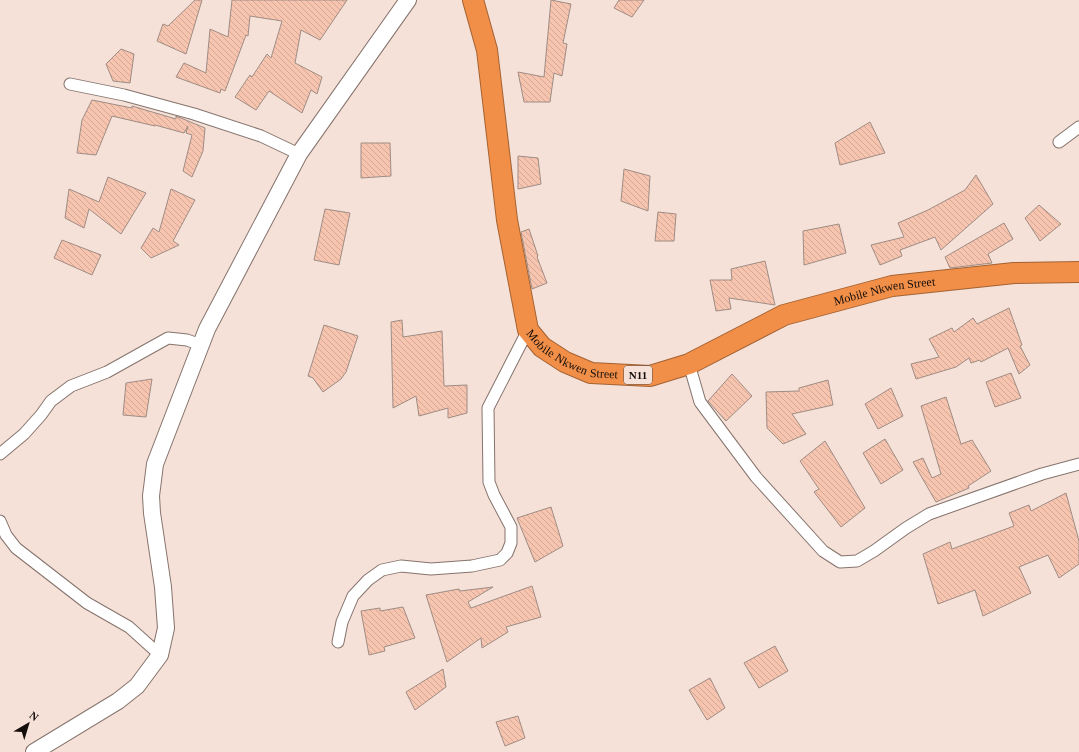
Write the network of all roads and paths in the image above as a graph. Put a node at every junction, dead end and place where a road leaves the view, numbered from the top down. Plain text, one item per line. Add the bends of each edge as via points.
1 (408, 0) edge
2 (473, 0) edge
3 (70, 84) dead end
4 (1079, 127) edge
5 (1059, 142) dead end
6 (299, 154) junction
7 (1079, 272) edge
8 (528, 330) junction
9 (201, 345) junction
10 (689, 364) junction
11 (0, 454) edge
12 (1079, 464) edge
13 (0, 521) edge
14 (338, 642) dead end
15 (160, 655) junction
16 (34, 752) edge

1 - 6 street
2 - 8 highway, Mobile Nkwen Street / N11 via 486,50 507,220
3 - 6 street via 124,95 194,114 261,136
4 - 5 street
6 - 9 street
7 - 10 highway, Mobile Nkwen Street / N11 via 1014,273 892,286 784,315
8 - 10 highway, Mobile Nkwen Street / N11 via 542,347 565,362 591,373 650,376
8 - 14 street via 488,408 490,482 511,527 508,553 500,560 472,566 431,569 401,566 382,570 353,596 342,622
9 - 11 street via 168,338 107,372 71,386 52,401 24,434
9 - 15 street via 155,464 151,496 152,513 166,628
10 - 12 street via 700,402 756,477 823,551 840,562 857,561 874,552 929,514 1042,474
13 - 15 street via 16,548 87,603 129,627
15 - 16 street via 137,686

